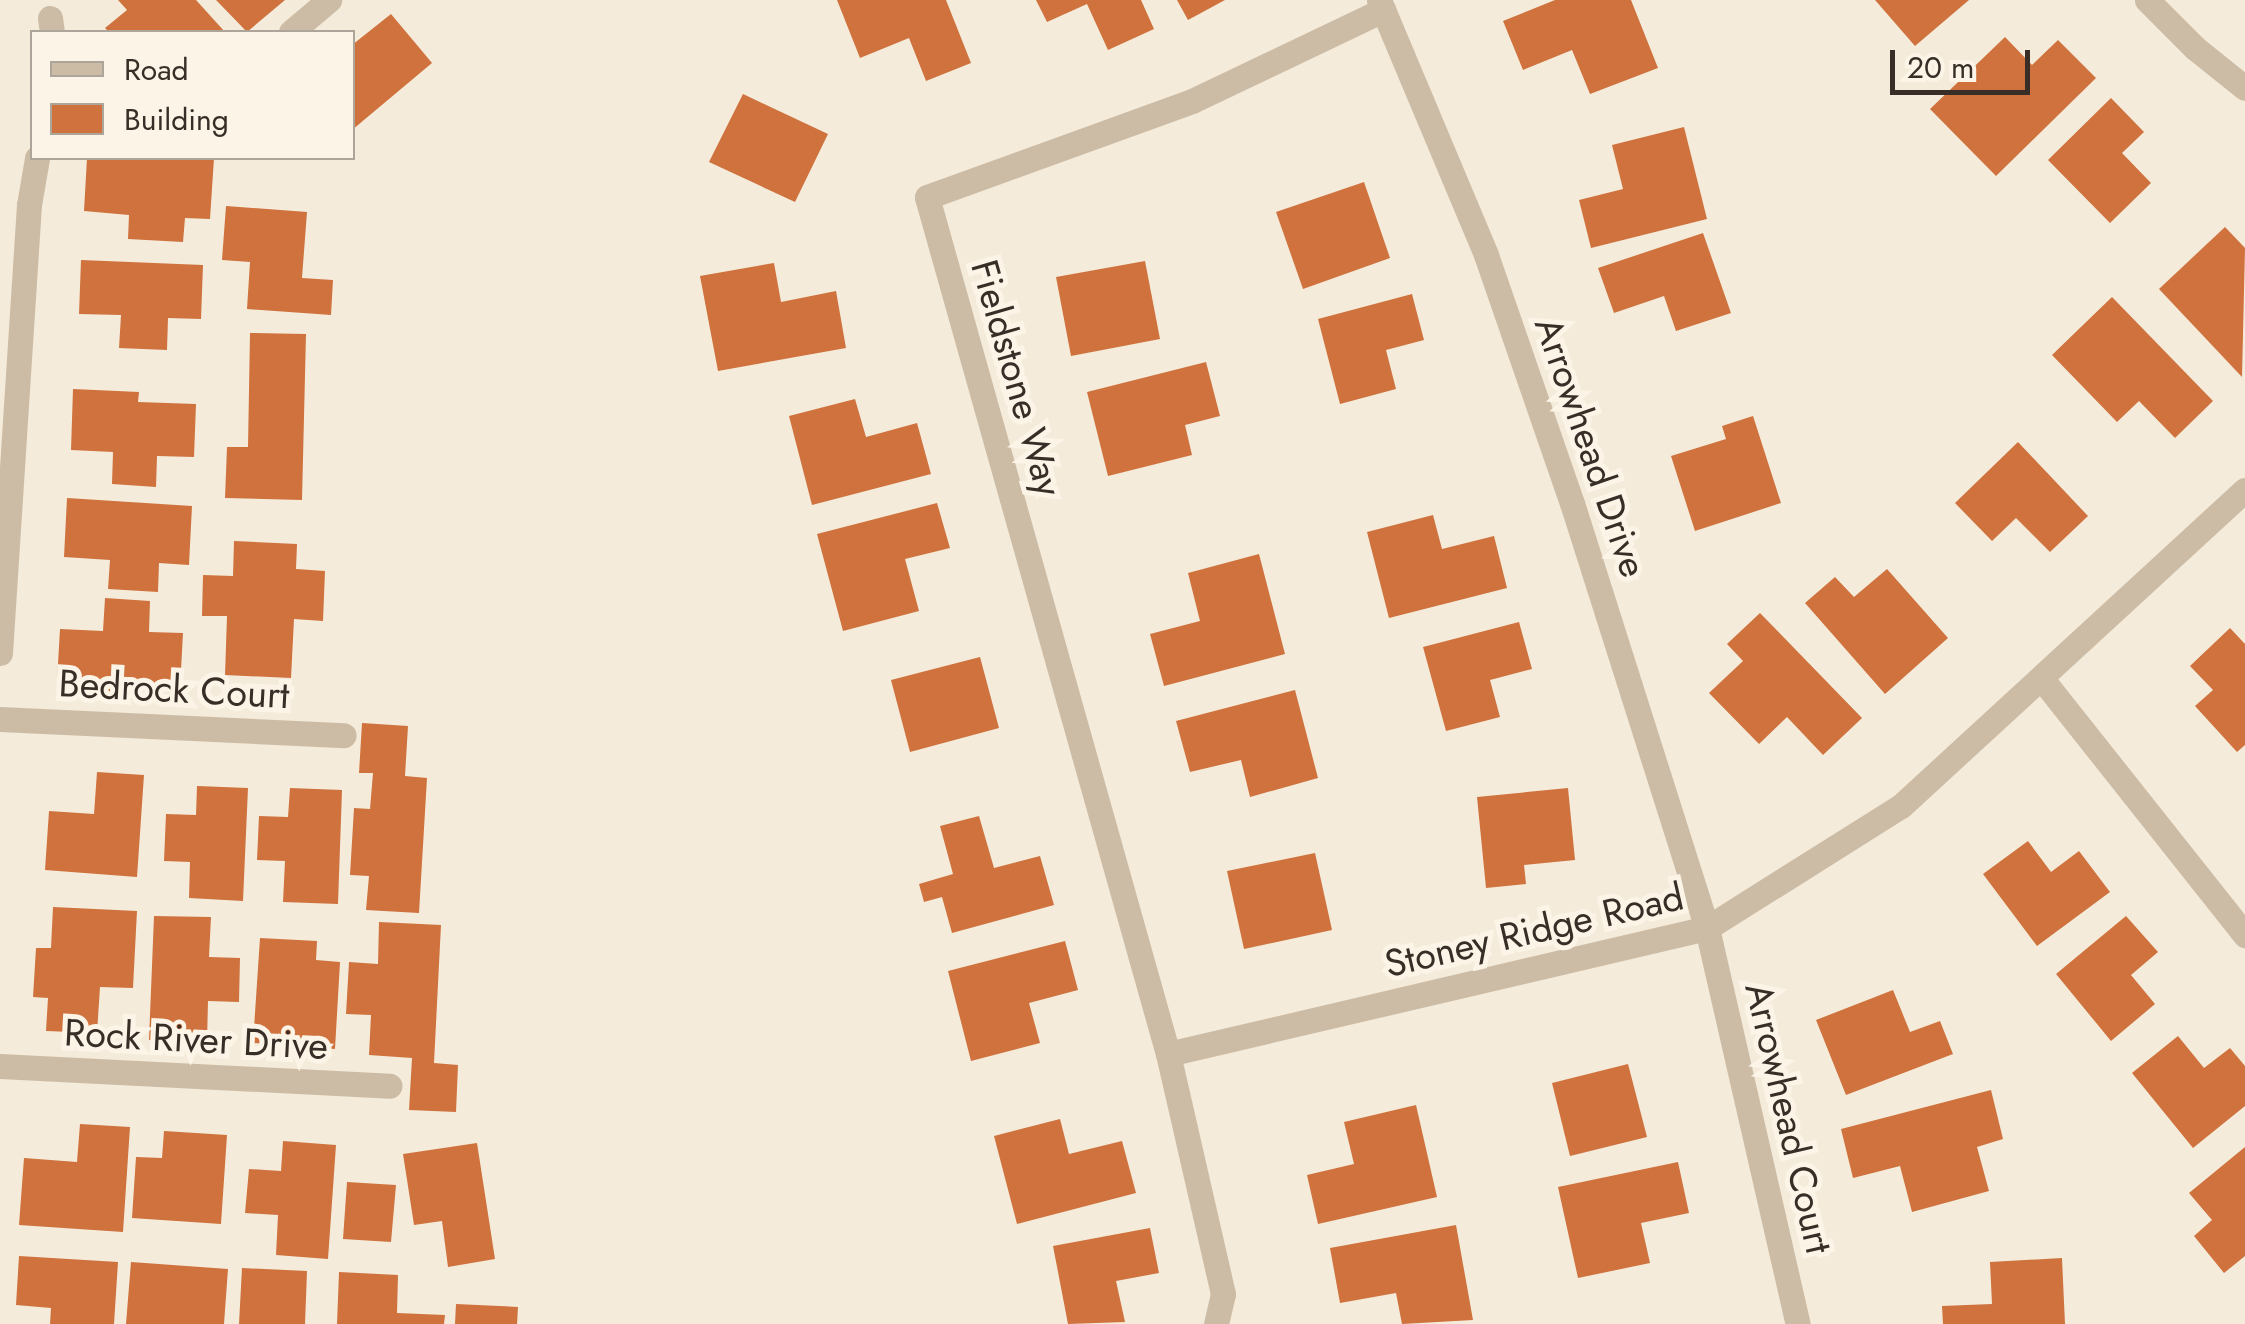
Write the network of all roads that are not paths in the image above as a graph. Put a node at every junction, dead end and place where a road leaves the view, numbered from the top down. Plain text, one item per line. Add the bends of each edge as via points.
1 (328, 0) edge
2 (2147, 0) edge
3 (1381, 5) edge
4 (294, 30) edge
5 (2245, 88) edge
6 (37, 160) edge
7 (2245, 490) edge
8 (0, 653) edge
9 (2042, 679) junction
10 (0, 719) edge
11 (344, 735) dead end
12 (1707, 928) junction
13 (2245, 935) edge
14 (1168, 1054) junction
15 (0, 1066) edge
16 (389, 1086) dead end
17 (1216, 1324) edge
18 (1798, 1324) edge

1 - 4 street
2 - 5 street
3 - 12 street, Arrowhead Drive via 1486,254
3 - 14 street, Fieldstone Way via 1192,101 928,197
6 - 8 street
7 - 9 street, Stoney Ridge Road
9 - 12 street, Stoney Ridge Road via 1900,806
9 - 13 street
10 - 11 street, Bedrock Court
12 - 14 street, Stoney Ridge Road
12 - 18 street, Arrowhead Court
14 - 17 street via 1223,1294
15 - 16 street, Rock River Drive

